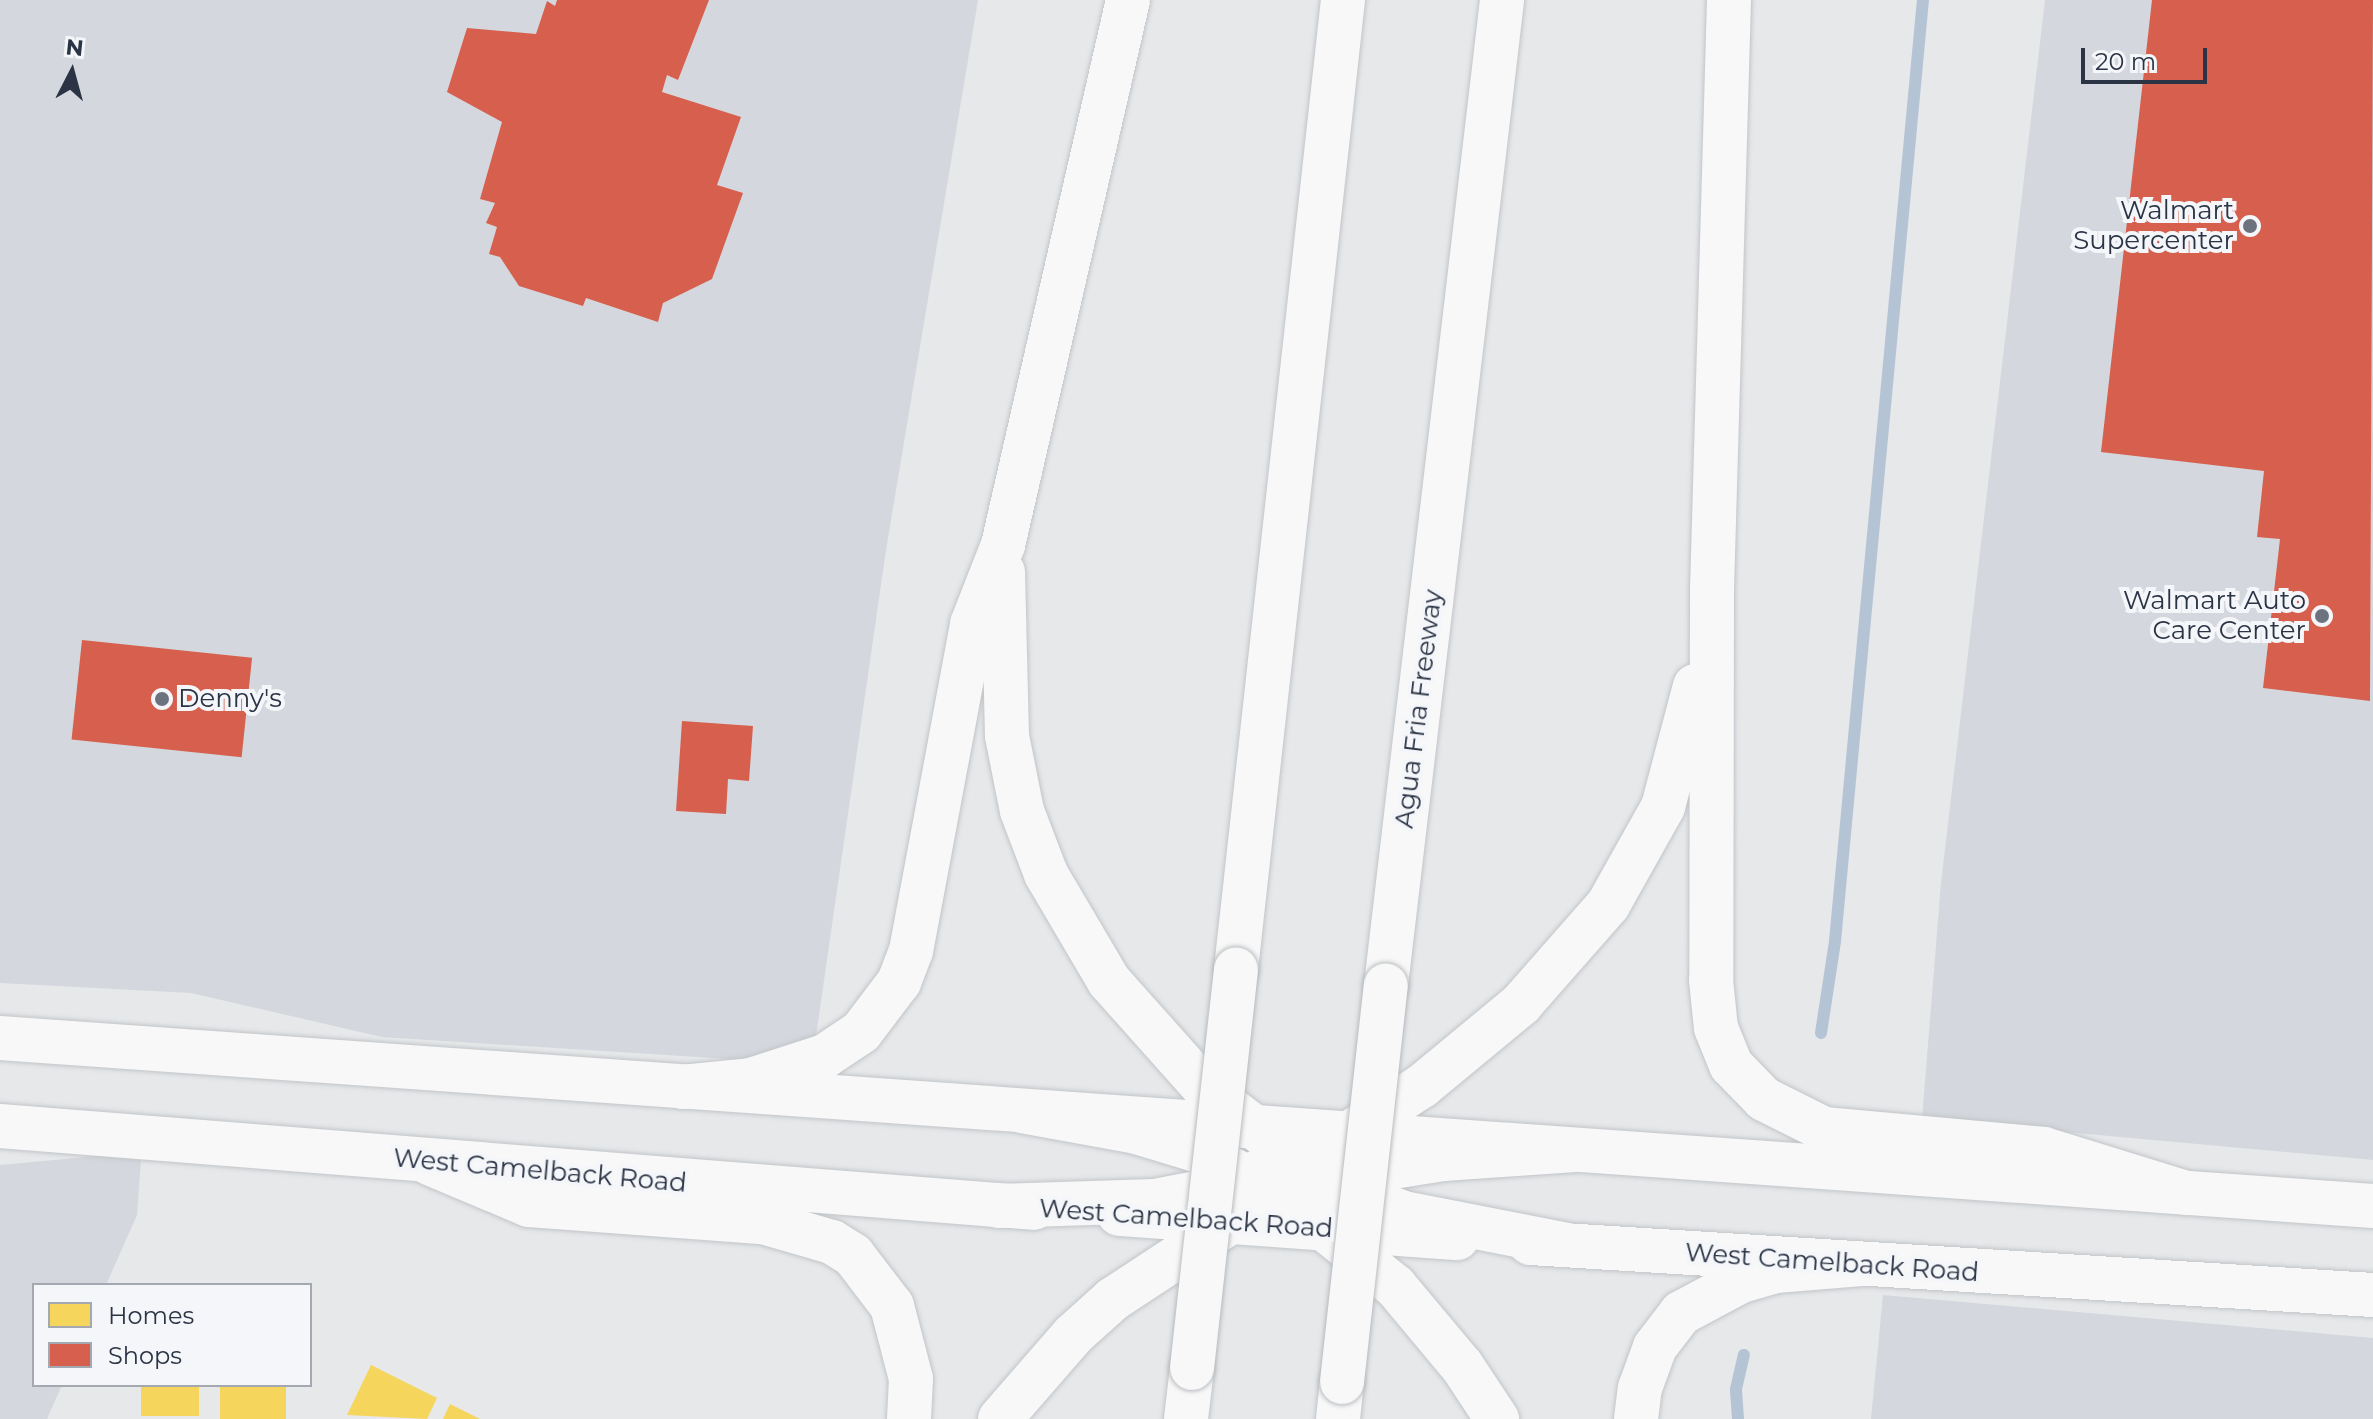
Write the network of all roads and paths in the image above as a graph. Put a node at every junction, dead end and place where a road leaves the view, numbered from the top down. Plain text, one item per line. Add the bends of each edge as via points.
1 (1128, 0) edge
2 (1343, 0) edge
3 (1502, 0) edge
4 (1729, 0) edge
5 (1003, 545) junction
6 (1712, 590) junction
7 (0, 1038) edge
8 (682, 1087) junction
9 (1022, 1111) junction
10 (0, 1126) edge
11 (1250, 1128) junction
12 (1348, 1134) junction
13 (1575, 1150) junction
14 (429, 1163) junction
15 (1289, 1180) junction
16 (2186, 1193) junction
17 (998, 1206) junction
18 (2373, 1206) edge
19 (1230, 1222) junction
20 (1327, 1230) junction
21 (1567, 1245) junction
22 (1861, 1264) junction
23 (2373, 1295) edge
24 (1340, 1401) edge
25 (909, 1419) edge
26 (1000, 1419) edge
27 (1186, 1419) edge
28 (1497, 1419) edge
29 (1636, 1419) edge

1 - 5 main road
2 - 27 main road, bridge
3 - 24 main road, Agua Fria Freeway, bridge
4 - 6 main road
5 - 8 main road via 972,624 911,951 899,982 861,1032 825,1056 751,1080
5 - 11 main road via 1007,736 1022,811 1046,874 1109,981 1207,1091
6 - 12 main road via 1688,728 1663,807 1608,905 1565,959 1481,1041
6 - 16 main road via 1711,980 1716,1028 1731,1065 1764,1099 1824,1129 2044,1149
7 - 8 main road
8 - 9 main road
9 - 11 main road
9 - 15 main road via 1136,1132
10 - 14 main road, West Camelback Road
11 - 12 main road
11 - 15 main road
12 - 13 main road
12 - 15 main road
13 - 15 main road via 1443,1159
13 - 16 main road
14 - 17 main road, West Camelback Road
14 - 25 main road via 529,1205 763,1222 832,1242 853,1255 892,1306 911,1379
15 - 17 main road via 1154,1201
15 - 19 main road
15 - 20 main road
15 - 21 main road via 1404,1213
16 - 18 main road
17 - 19 main road, West Camelback Road
19 - 20 main road, West Camelback Road
19 - 26 main road via 1113,1299 1073,1335
20 - 21 main road, West Camelback Road
20 - 28 main road via 1395,1286 1462,1366
21 - 22 main road, West Camelback Road
22 - 23 main road, West Camelback Road
22 - 29 main road via 1776,1271 1741,1281 1681,1313 1655,1347 1640,1388

